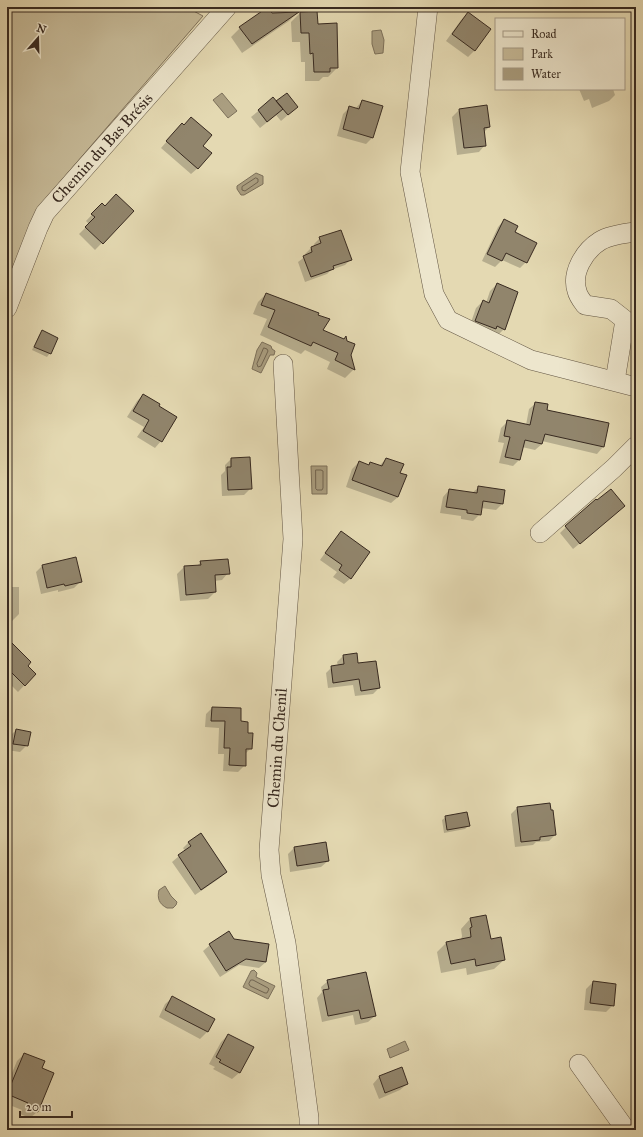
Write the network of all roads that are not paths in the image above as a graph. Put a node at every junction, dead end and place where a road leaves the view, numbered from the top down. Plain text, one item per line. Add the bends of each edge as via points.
1 (227, 7) edge
2 (428, 7) edge
3 (636, 232) edge
4 (7, 308) edge
5 (283, 364) dead end
6 (615, 381) junction
7 (636, 387) edge
8 (636, 446) edge
9 (540, 533) dead end
10 (579, 1064) dead end
11 (309, 1130) edge
12 (626, 1130) edge

1 - 4 street, Chemin du Bas Brésis via 45,213
2 - 6 street via 410,172 434,294 448,320 455,324 531,360
3 - 6 street via 601,240 581,261 575,283 585,305 611,309 625,320
5 - 11 street, Chemin du Chenil via 293,539 269,850 270,875 286,943
6 - 7 street
8 - 9 street
10 - 12 street

